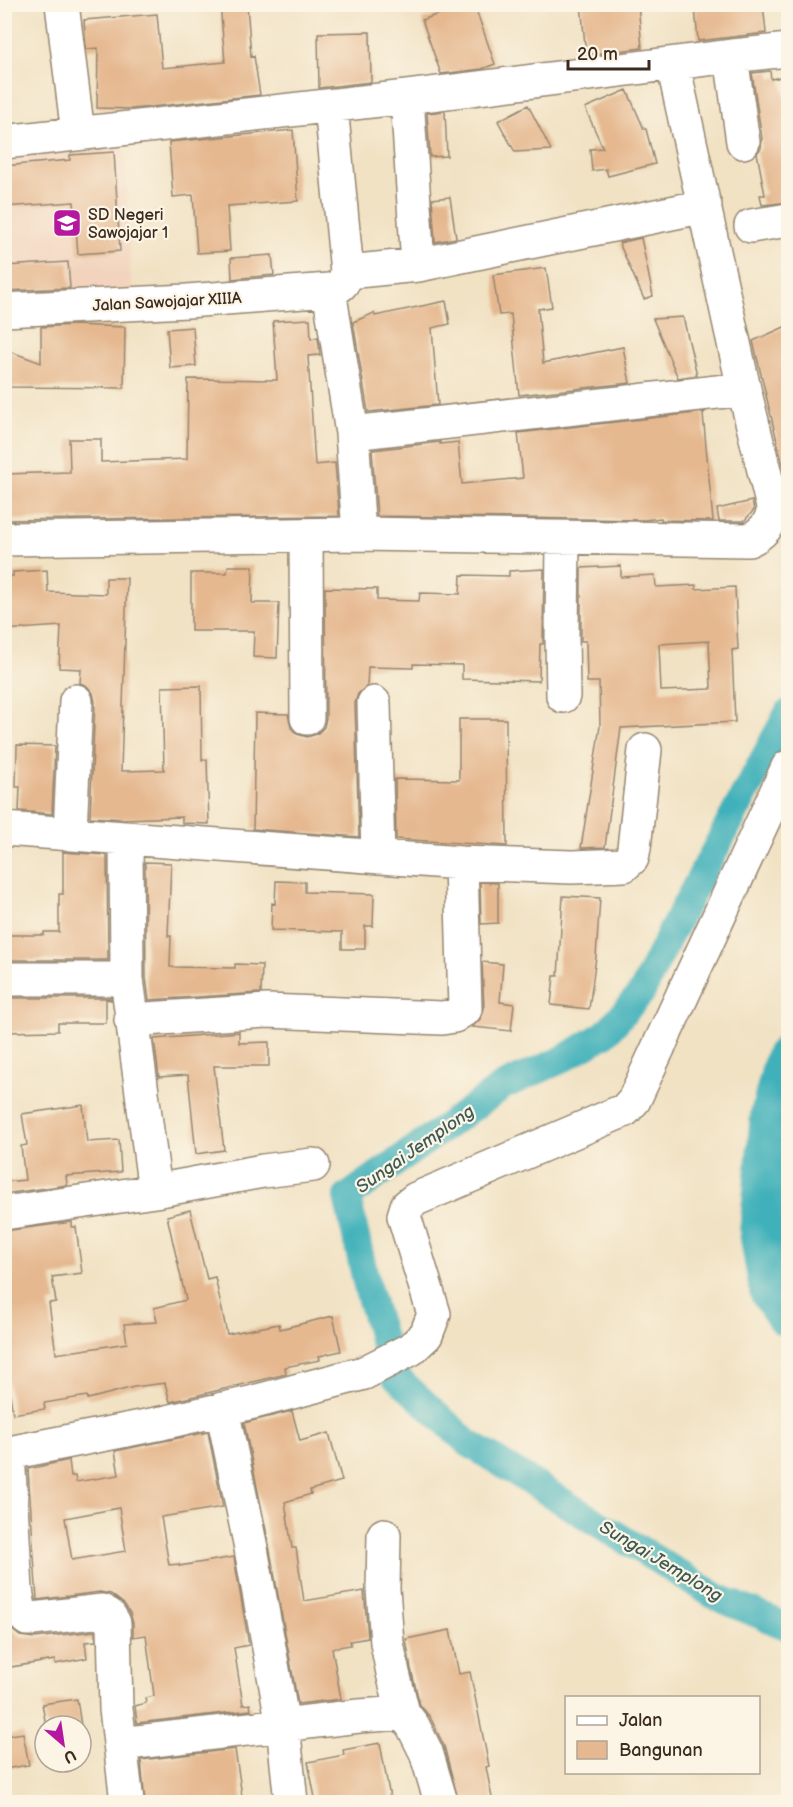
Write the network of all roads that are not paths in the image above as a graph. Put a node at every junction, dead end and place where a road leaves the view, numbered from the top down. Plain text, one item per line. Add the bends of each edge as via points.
1 (62, 4) edge
2 (789, 50) edge
3 (731, 56) junction
4 (673, 64) junction
5 (407, 97) junction
6 (331, 106) junction
7 (78, 134) junction
8 (4, 142) edge
9 (743, 142) dead end
10 (705, 206) junction
11 (789, 220) edge
12 (751, 226) dead end
13 (418, 265) junction
14 (338, 281) junction
15 (4, 310) edge
16 (744, 389) junction
17 (352, 433) junction
18 (359, 534) junction
19 (306, 535) junction
20 (563, 538) junction
21 (4, 539) edge
22 (563, 696) dead end
23 (76, 701) dead end
24 (374, 703) dead end
25 (307, 718) dead end
26 (645, 750) dead end
27 (789, 767) edge
28 (4, 829) edge
29 (70, 833) junction
30 (126, 839) junction
31 (378, 857) junction
32 (461, 863) junction
33 (127, 979) junction
34 (5, 980) edge
35 (131, 1020) junction
36 (312, 1165) dead end
37 (155, 1191) junction
38 (4, 1213) edge
39 (222, 1409) junction
40 (6, 1453) edge
41 (384, 1535) dead end
42 (403, 1713) junction
43 (283, 1725) junction
44 (120, 1744) junction
45 (127, 1803) edge
46 (291, 1803) edge
47 (441, 1803) edge

1 - 7 street
2 - 3 street
3 - 4 street
3 - 9 street
4 - 5 street
4 - 10 street
5 - 6 street
5 - 13 street
6 - 7 street
6 - 14 street
7 - 8 street
10 - 13 street, Jalan Sawojajar XIIIA
10 - 16 street
11 - 12 street
13 - 14 street, Jalan Sawojajar XIIIA
14 - 15 street, Jalan Sawojajar XIIIA via 187,301
14 - 17 street
16 - 17 street
16 - 20 street via 774,511 760,535 749,540
17 - 18 street
18 - 19 street
18 - 20 street
19 - 21 street
19 - 25 street
20 - 22 street
23 - 29 street
24 - 31 street
26 - 32 street via 634,848 632,858 624,865
27 - 39 street via 634,1100 625,1110 407,1206 404,1216 434,1314 426,1335 411,1349 375,1369
28 - 29 street
29 - 30 street
30 - 31 street
30 - 33 street
31 - 32 street
32 - 35 street via 465,1010 454,1016 267,1011
33 - 34 street
33 - 35 street
35 - 37 street
36 - 37 street
37 - 38 street
39 - 40 street
39 - 43 street
40 - 44 street via 19,1608 27,1619 102,1611 109,1615 114,1623
41 - 42 street via 387,1643
42 - 43 street
42 - 47 street via 426,1752
43 - 44 street
43 - 46 street
44 - 45 street

